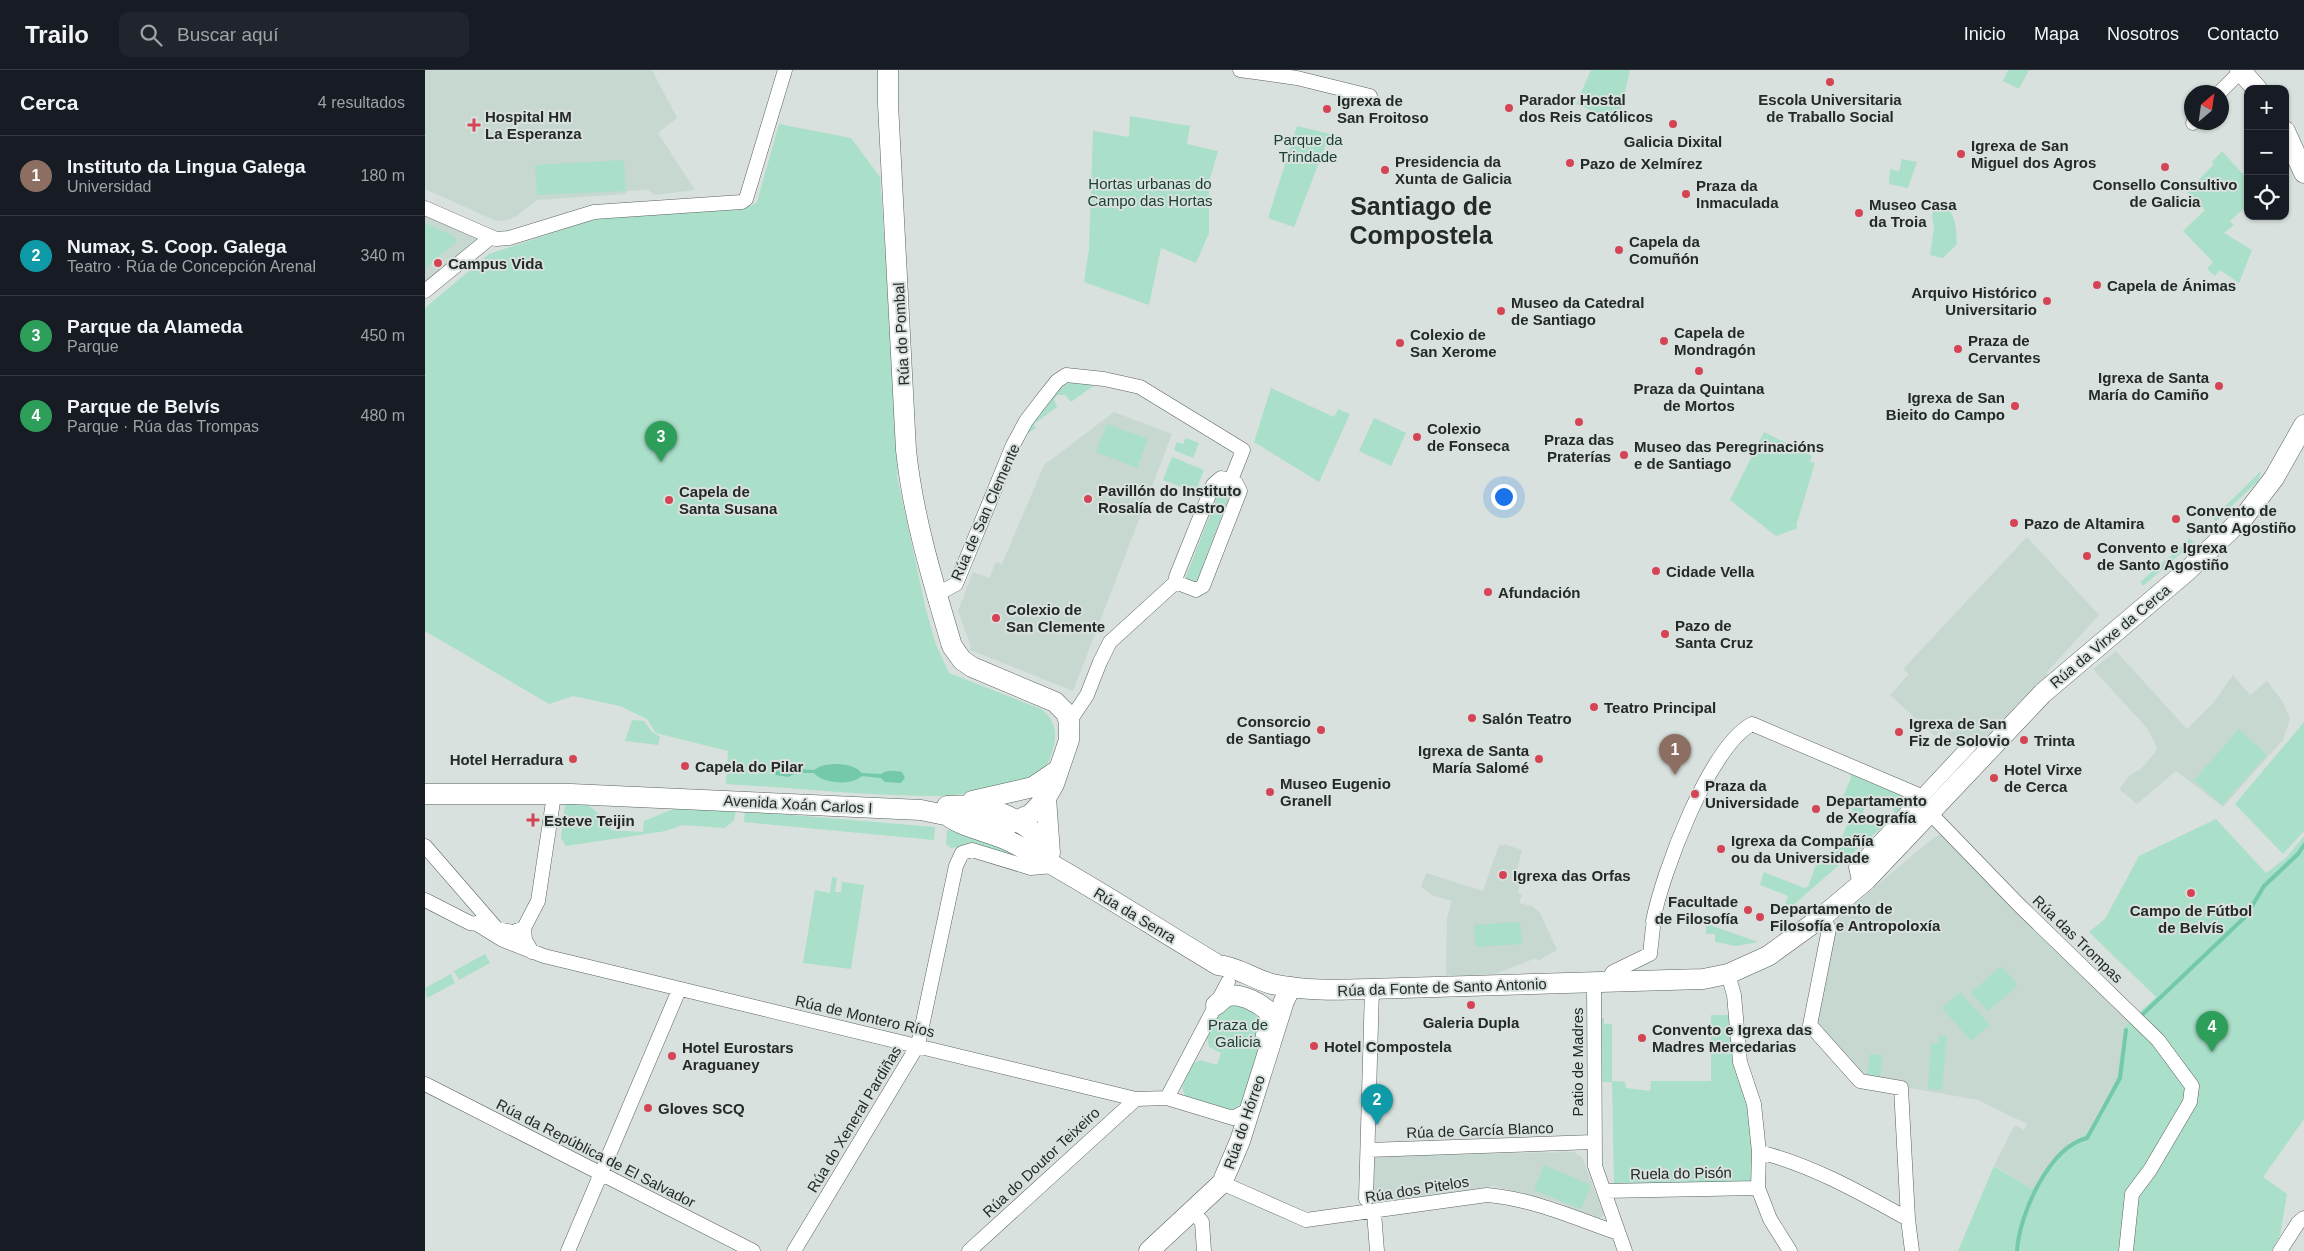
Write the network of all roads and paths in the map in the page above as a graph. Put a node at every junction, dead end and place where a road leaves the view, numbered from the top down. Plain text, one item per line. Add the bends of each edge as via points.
1 (785, 70) edge
2 (888, 70) edge
3 (1240, 70) edge
4 (2241, 70) edge
5 (2227, 85) edge
6 (2254, 85) edge
7 (1370, 96) dead end
8 (2289, 140) edge
9 (2304, 173) edge
10 (425, 206) edge
11 (490, 238) junction
12 (425, 292) edge
13 (2304, 425) edge
14 (1231, 480) junction
15 (1177, 581) junction
16 (937, 595) junction
17 (1069, 722) junction
18 (1970, 745) dead end
19 (1039, 792) junction
20 (425, 794) edge
21 (554, 795) junction
22 (1926, 804) junction
23 (953, 809) junction
24 (1017, 821) junction
25 (1049, 844) junction
26 (425, 846) edge
27 (1025, 850) junction
28 (1053, 866) junction
29 (425, 900) edge
30 (1822, 917) junction
31 (481, 920) junction
32 (524, 928) junction
33 (532, 952) junction
34 (1223, 973) junction
35 (1729, 974) junction
36 (1600, 982) junction
37 (1372, 989) junction
38 (679, 990) junction
39 (1279, 990) junction
40 (1216, 1005) junction
41 (918, 1045) junction
42 (425, 1084) edge
43 (1167, 1098) junction
44 (1136, 1099) junction
45 (1250, 1108) junction
46 (1593, 1142) junction
47 (1368, 1150) junction
48 (1759, 1152) junction
49 (600, 1175) junction
50 (1222, 1183) junction
51 (1758, 1188) junction
52 (1604, 1191) junction
53 (1366, 1198) dead end
54 (1192, 1211) junction
55 (1374, 1212) junction
56 (2304, 1218) edge
57 (1908, 1219) junction
58 (1618, 1233) junction
59 (568, 1251) edge
60 (753, 1251) edge
61 (794, 1251) edge
62 (969, 1251) edge
63 (1149, 1251) edge
64 (1204, 1251) edge
65 (1377, 1251) edge
66 (1625, 1251) edge
67 (1790, 1251) edge
68 (1913, 1251) edge
69 (2126, 1251) edge
70 (2280, 1251) edge

1 - 11 street via 746,199 741,202 594,212 509,238
2 - 16 street, Rúa do Pombal via 908,470
3 - 7 street via 1297,78
4 - 5 street
4 - 6 street
8 - 9 street
10 - 11 street
11 - 12 street
13 - 22 street, Rúa da Virxe da Cerca via 2260,498 2230,531 2043,693
14 - 15 street via 1221,478 1213,485
14 - 15 street via 1239,485 1240,495 1203,586 1196,590
14 - 16 street, Rúa de San Clemente via 1243,450 1140,387 1070,374 1057,381 1026,421 956,584
15 - 17 street via 1110,642 1087,695
16 - 17 street, Rúa de San Clemente via 952,646 962,660 1050,698 1063,708
17 - 19 street via 1069,740 1057,770
18 - 22 street
19 - 23 street
19 - 24 street via 1019,803
19 - 25 street
20 - 21 street, Avenida Xoán Carlos I
21 - 23 street, Avenida Xoán Carlos I
21 - 32 street via 538,901
22 - 30 street, Rúa da Virxe da Cerca via 1860,885
22 - 36 street via 1752,724 1741,734 1698,794 1675,851 1653,924 1649,954
22 - 69 street, Rúa das Trompas via 2019,905 2159,1040 2192,1086 2191,1102 2132,1194
23 - 24 street via 1001,826
23 - 27 street, Rúa da Senra via 950,819 989,832
24 - 25 street
24 - 27 street
25 - 28 street
26 - 31 street, Rúa de Montero Ríos
27 - 28 street, Rúa da Senra
28 - 34 street, Rúa da Senra
28 - 41 street, Rúa do Xeneral Pardiñas via 1037,869 972,850 962,853 956,866
29 - 31 street via 462,919
30 - 35 street, Rúa da Fonte de Santo Antonio via 1768,956
30 - 57 street via 1829,929 1810,1025 1860,1081 1901,1088
31 - 32 street via 504,931
31 - 33 street, Rúa de Montero Ríos via 503,940
32 - 33 street via 525,940
33 - 38 street, Rúa de Montero Ríos
34 - 39 street, Rúa da Senra via 1258,991
34 - 40 street
35 - 36 street, Rúa da Fonte de Santo Antonio via 1703,980
35 - 48 street via 1740,1062 1754,1104
36 - 37 street, Rúa da Fonte de Santo Antonio
36 - 46 street, Patio de Madres
37 - 39 street, Rúa da Fonte de Santo Antonio
37 - 47 street
38 - 41 street, Rúa de Montero Ríos
38 - 49 street
39 - 45 street, Rúa do Hórreo
40 - 43 street
40 - 45 street via 1226,996 1236,995 1258,1003 1271,1014 1245,1099
41 - 44 street, Rúa de Montero Ríos
41 - 61 street, Rúa do Xeneral Pardiñas
42 - 49 street, Rúa da República de El Salvador
43 - 44 street, Rúa de Montero Ríos
43 - 45 street, Rúa de Montero Ríos via 1233,1118
44 - 62 street, Rúa do Doutor Teixeiro
45 - 50 street, Rúa do Hórreo
46 - 47 street, Rúa de García Blanco
46 - 52 street, Patio de Madres via 1595,1166
47 - 53 street
48 - 51 street
48 - 57 street via 1787,1159 1864,1194
49 - 59 street
49 - 60 street, Rúa da República de El Salvador
50 - 54 street, Rúa do Hórreo
50 - 55 street, Rúa dos Pitelos via 1306,1220
51 - 52 street, Ruela do Pisón
51 - 67 street via 1770,1219
52 - 58 street, Patio de Madres
54 - 63 street, Rúa do Hórreo
54 - 64 street via 1202,1222
55 - 58 street, Rúa dos Pitelos via 1487,1194 1553,1210
55 - 65 street
56 - 70 street
57 - 68 street
58 - 66 street, Patio de Madres

